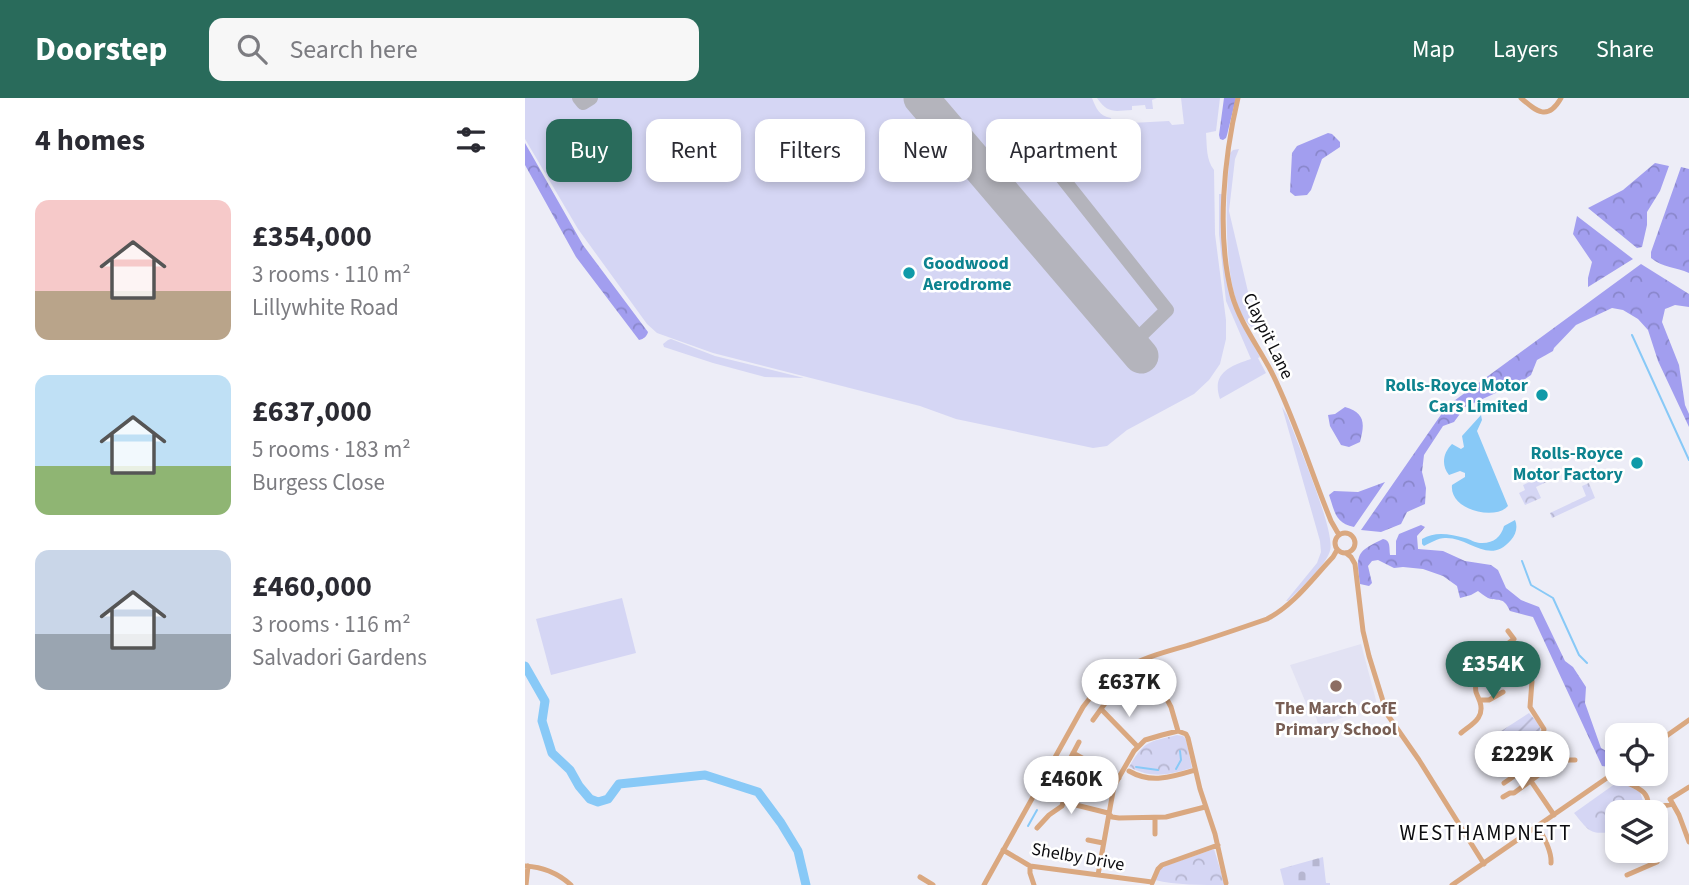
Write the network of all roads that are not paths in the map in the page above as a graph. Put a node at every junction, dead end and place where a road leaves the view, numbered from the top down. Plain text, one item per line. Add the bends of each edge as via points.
1 (1238, 98) edge
2 (1521, 98) edge
3 (1561, 98) edge
4 (1339, 535) junction
5 (1337, 550) junction
6 (1346, 553) junction
7 (1508, 631) dead end
8 (1502, 647) junction
9 (1169, 673) dead end
10 (1157, 677) junction
11 (1149, 679) dead end
12 (1503, 692) dead end
13 (1480, 700) junction
14 (1106, 702) dead end
15 (1101, 709) junction
16 (1093, 720) dead end
17 (1689, 720) edge
18 (1178, 731) junction
19 (1461, 733) dead end
20 (1668, 735) edge
21 (1492, 738) dead end
22 (1079, 742) dead end
23 (1137, 747) junction
24 (1557, 748) dead end
25 (1073, 753) junction
26 (1516, 755) junction
27 (1563, 757) junction
28 (1069, 761) dead end
29 (1575, 761) dead end
30 (1195, 770) junction
31 (1523, 770) junction
32 (1129, 771) dead end
33 (1119, 778) junction
34 (1605, 779) edge
35 (1531, 781) junction
36 (1504, 783) dead end
37 (1636, 786) edge
38 (1689, 786) edge
39 (1060, 790) dead end
40 (1503, 797) dead end
41 (1648, 800) edge
42 (1064, 802) junction
43 (1672, 802) junction
44 (1668, 803) edge
45 (1205, 807) junction
46 (1689, 812) edge
47 (1108, 813) junction
48 (1554, 815) junction
49 (1679, 816) junction
50 (1156, 818) junction
51 (1538, 827) junction
52 (1037, 828) dead end
53 (1155, 834) dead end
54 (1089, 840) dead end
55 (1689, 842) edge
56 (1103, 843) junction
57 (1217, 845) junction
58 (1003, 850) junction
59 (1551, 863) dead end
60 (1655, 863) edge
61 (1484, 864) junction
62 (526, 866) edge
63 (1030, 866) junction
64 (1098, 875) junction
65 (1627, 875) dead end
66 (1107, 876) junction
67 (920, 877) dead end
68 (1226, 883) dead end
69 (1151, 884) edge
70 (526, 885) edge
71 (571, 885) edge
72 (933, 885) edge
73 (984, 885) edge
74 (1034, 885) edge
75 (1105, 885) edge
76 (1452, 885) edge

1 - 4 street, Claypit Lane via 1224,205 1231,291 1245,327 1271,371
2 - 3 street via 1538,112 1547,113
4 - 5 street via 1334,541
4 - 6 street via 1349,534 1354,540
5 - 6 street
5 - 58 street via 1297,597 1267,620 1141,659 1097,690 1083,706
6 - 61 street via 1355,564 1363,631 1387,714
7 - 8 street via 1514,639
8 - 13 street via 1480,664 1475,684
8 - 26 street via 1532,681 1530,707 1544,729 1543,735
9 - 10 street
10 - 11 street
10 - 18 street
12 - 13 street
13 - 19 street via 1479,718
14 - 15 street
15 - 16 street
15 - 23 street
17 - 20 street
18 - 23 street via 1145,740
18 - 30 street via 1188,738
21 - 26 street via 1501,749
22 - 25 street
23 - 33 street
24 - 27 street
25 - 28 street
25 - 33 street
26 - 31 street
27 - 29 street
27 - 35 street
30 - 32 street via 1159,779
30 - 45 street
31 - 35 street
31 - 36 street
33 - 47 street
34 - 48 street
35 - 40 street
35 - 48 street
37 - 41 street
38 - 43 street
39 - 42 street
42 - 47 street
42 - 52 street
43 - 44 street
43 - 49 street
45 - 50 street
45 - 57 street
46 - 49 street
47 - 50 street via 1115,818
47 - 56 street
48 - 51 street
49 - 55 street
50 - 53 street
51 - 59 street
51 - 61 street
54 - 56 street
56 - 64 street
57 - 68 street
57 - 69 street via 1162,865
58 - 63 street, Shelby Drive
58 - 73 street
60 - 65 street
61 - 76 street
62 - 70 street
62 - 71 street via 548,870
63 - 64 street, Shelby Drive
63 - 74 street
64 - 66 street, Shelby Drive
66 - 69 street, Shelby Drive
66 - 75 street
67 - 72 street

